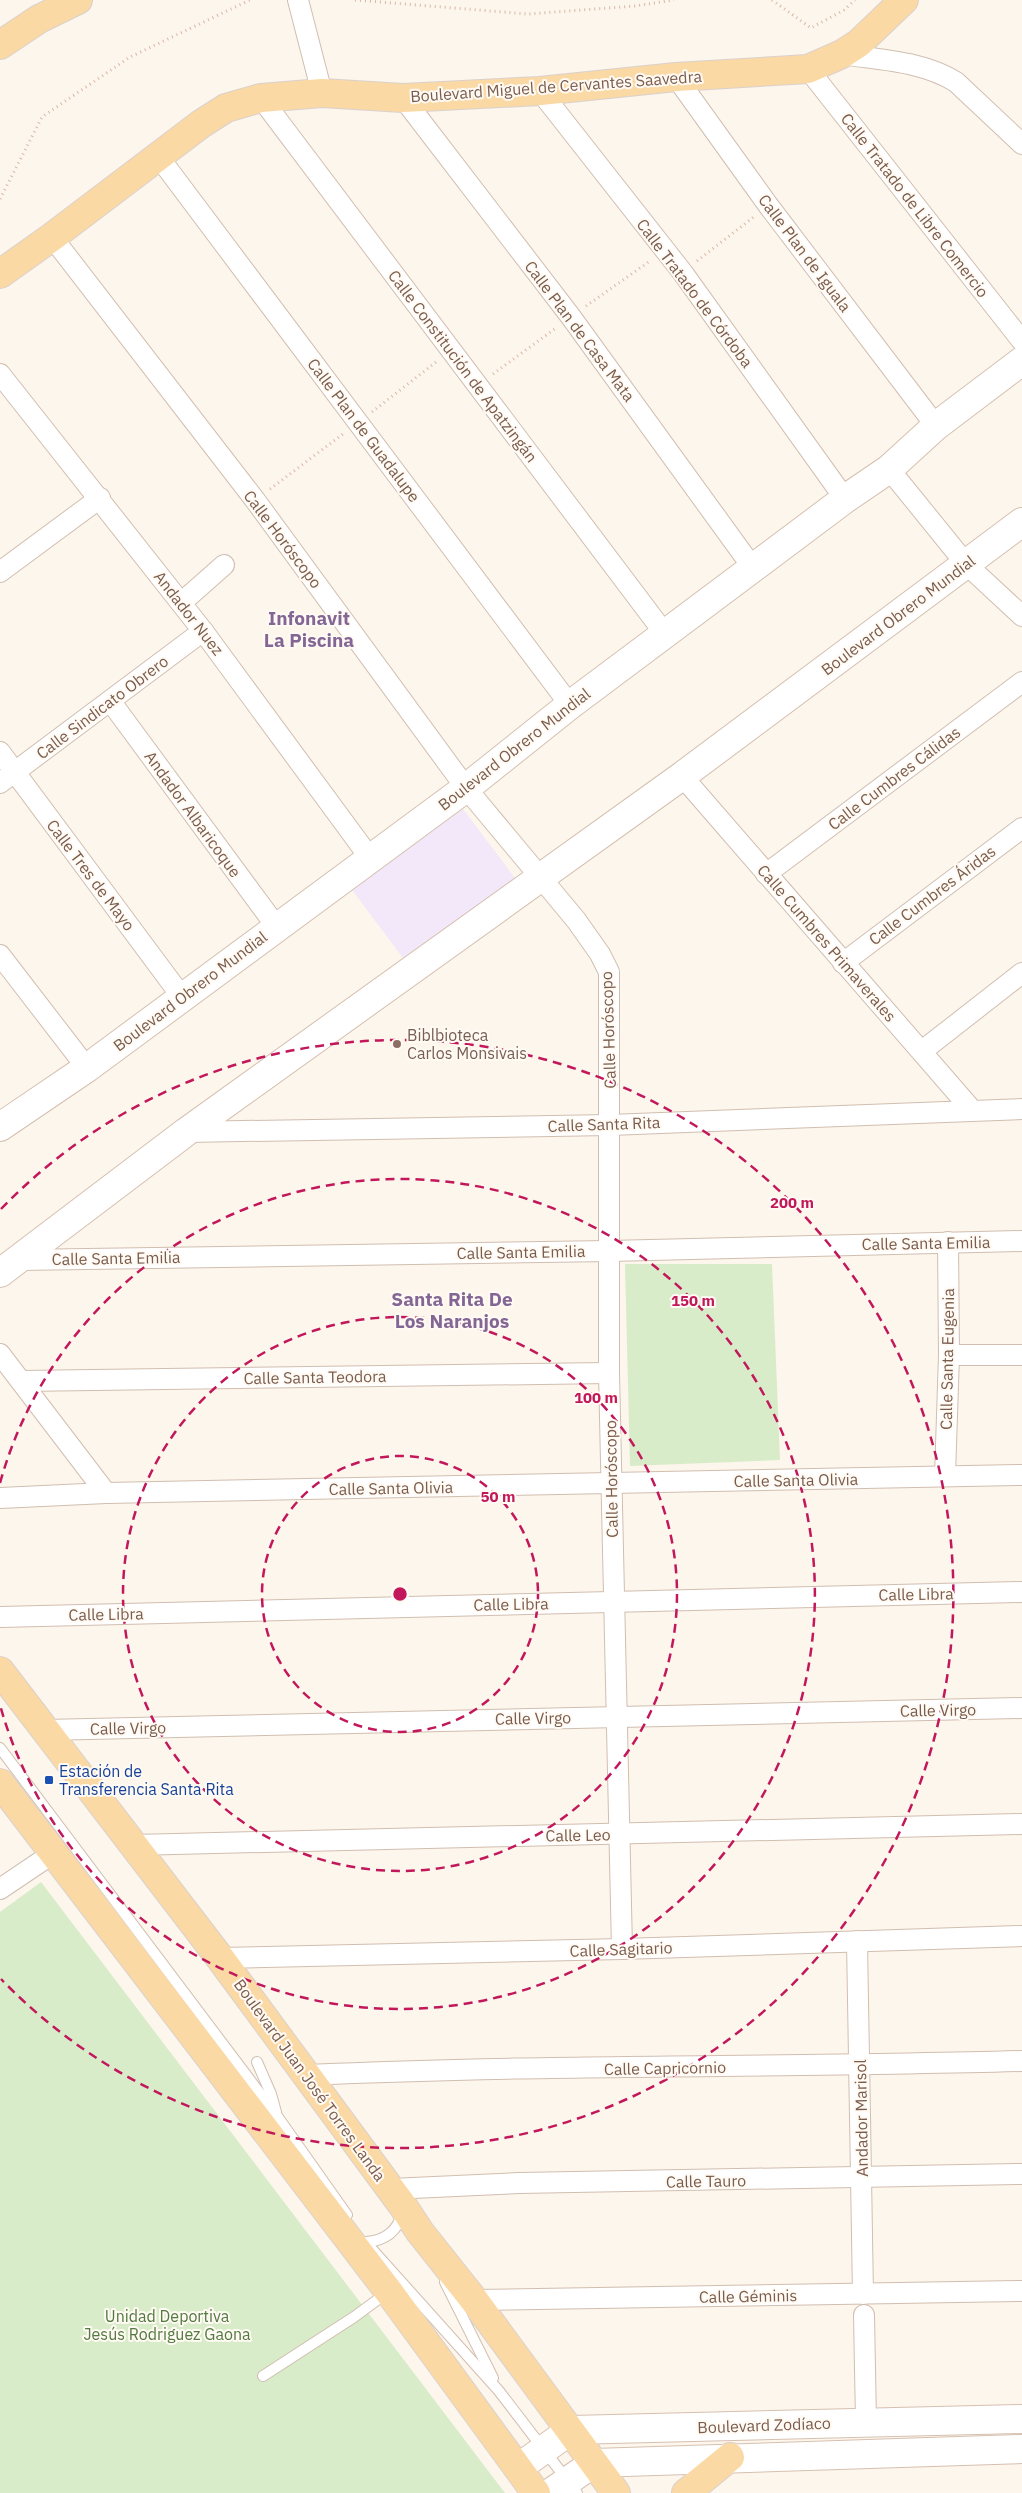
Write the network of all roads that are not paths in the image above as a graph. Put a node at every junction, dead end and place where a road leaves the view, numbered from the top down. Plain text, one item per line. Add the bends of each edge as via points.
1 (78, 0) edge
2 (298, 0) edge
3 (904, 0) edge
4 (4, 36) edge
5 (842, 54) junction
6 (808, 69) junction
7 (676, 77) junction
8 (540, 91) junction
9 (322, 93) junction
10 (262, 98) junction
11 (404, 98) junction
12 (1022, 144) edge
13 (158, 156) junction
14 (52, 237) junction
15 (0, 274) edge
16 (1022, 341) edge
17 (1022, 362) edge
18 (0, 374) edge
19 (936, 426) junction
20 (889, 469) junction
21 (100, 498) junction
22 (845, 499) junction
23 (1022, 522) edge
24 (966, 564) junction
25 (224, 565) dead end
26 (2, 566) edge
27 (753, 568) junction
28 (181, 603) junction
29 (1022, 616) edge
30 (203, 631) junction
31 (665, 634) junction
32 (1022, 682) edge
33 (111, 702) junction
34 (570, 705) junction
35 (0, 752) edge
36 (682, 776) junction
37 (7, 778) edge
38 (466, 788) junction
39 (1022, 828) edge
40 (370, 858) junction
41 (766, 874) junction
42 (541, 878) junction
43 (276, 926) junction
44 (0, 955) edge
45 (843, 963) junction
46 (1022, 973) edge
47 (182, 997) junction
48 (922, 1050) junction
49 (87, 1068) junction
50 (1022, 1109) edge
51 (972, 1110) junction
52 (610, 1125) junction
53 (0, 1127) edge
54 (186, 1132) junction
55 (1022, 1241) edge
56 (948, 1242) junction
57 (609, 1251) junction
58 (10, 1267) edge
59 (0, 1354) edge
60 (1022, 1355) edge
61 (949, 1356) junction
62 (609, 1373) junction
63 (21, 1380) junction
64 (1022, 1475) edge
65 (944, 1476) junction
66 (612, 1485) junction
67 (106, 1493) junction
68 (0, 1498) edge
69 (1022, 1592) edge
70 (614, 1601) junction
71 (0, 1617) edge
72 (0, 1670) edge
73 (1022, 1708) edge
74 (617, 1716) junction
75 (44, 1730) junction
76 (0, 1748) edge
77 (0, 1784) edge
78 (1022, 1824) edge
79 (619, 1834) junction
80 (134, 1845) junction
81 (52, 1854) junction
82 (0, 1889) edge
83 (1022, 1936) edge
84 (857, 1941) junction
85 (622, 1949) junction
86 (220, 1958) junction
87 (1022, 2061) edge
88 (257, 2062) dead end
89 (861, 2066) junction
90 (307, 2075) junction
91 (277, 2116) junction
92 (1022, 2174) edge
93 (862, 2178) junction
94 (397, 2197) junction
95 (420, 2232) junction
96 (361, 2234) junction
97 (1022, 2291) edge
98 (389, 2292) junction
99 (863, 2294) junction
100 (474, 2300) junction
101 (864, 2315) dead end
102 (263, 2376) dead end
103 (499, 2390) junction
104 (1022, 2419) edge
105 (866, 2422) junction
106 (571, 2430) junction
107 (544, 2448) junction
108 (1022, 2448) edge
109 (730, 2457) junction
110 (594, 2463) junction
111 (518, 2468) junction
112 (565, 2489) edge
113 (536, 2493) edge
114 (616, 2493) edge
115 (686, 2493) edge

1 - 4 main road
2 - 9 street
3 - 5 main road, Boulevard Miguel de Cervantes Saavedra via 859,43
5 - 6 main road, Boulevard Miguel de Cervantes Saavedra
5 - 12 street via 922,67 945,75
6 - 7 main road, Boulevard Miguel de Cervantes Saavedra
6 - 16 street, Calle Tratado de Libre Comercio
7 - 8 main road, Boulevard Miguel de Cervantes Saavedra
7 - 19 street, Calle Plan de Iguala via 768,205
8 - 11 main road, Boulevard Miguel de Cervantes Saavedra
8 - 22 street, Calle Tratado de Córdoba via 682,273
9 - 10 main road, Boulevard Miguel de Cervantes Saavedra
9 - 11 main road, Boulevard Miguel de Cervantes Saavedra
10 - 13 main road, Boulevard Miguel de Cervantes Saavedra via 226,108
10 - 31 street, Calle Constitución de Apatzingán
11 - 27 street, Calle Plan de Casa Mata via 571,317
13 - 14 main road, Boulevard Miguel de Cervantes Saavedra
13 - 34 street, Calle Plan de Guadalupe
14 - 15 main road, Boulevard Miguel de Cervantes Saavedra
14 - 38 street, Calle Horóscopo via 255,500
17 - 19 street, Boulevard Obrero Mundial
18 - 21 street, Andador Nuez
19 - 20 street, Boulevard Obrero Mundial
20 - 22 street, Boulevard Obrero Mundial
20 - 24 street
21 - 26 street
21 - 28 street, Andador Nuez
22 - 27 street, Boulevard Obrero Mundial
23 - 24 street, Boulevard Obrero Mundial
24 - 29 street
24 - 36 street, Boulevard Obrero Mundial
25 - 28 street
27 - 31 street, Boulevard Obrero Mundial
28 - 30 street, Andador Nuez
30 - 33 street, Calle Sindicato Obrero
30 - 40 street, Andador Nuez
31 - 34 street, Boulevard Obrero Mundial
32 - 41 street, Calle Cumbres Cálidas
33 - 37 street, Calle Sindicato Obrero
33 - 43 street, Andador Albaricoque
34 - 38 street, Boulevard Obrero Mundial
35 - 37 street, Calle Tres de Mayo
36 - 41 street, Calle Cumbres Primaverales
36 - 42 street, Boulevard Obrero Mundial
37 - 47 street, Calle Tres de Mayo
38 - 40 street, Boulevard Obrero Mundial
38 - 42 street, Calle Horóscopo
39 - 45 street, Calle Cumbres Áridas
40 - 43 street, Boulevard Obrero Mundial
41 - 45 street, Calle Cumbres Primaverales
42 - 52 street, Calle Horóscopo via 576,920 609,972
42 - 54 street, Boulevard Obrero Mundial
43 - 47 street, Boulevard Obrero Mundial
44 - 49 street
45 - 48 street, Calle Cumbres Primaverales
46 - 48 street
47 - 49 street, Boulevard Obrero Mundial
48 - 51 street, Calle Cumbres Primaverales
49 - 53 street, Boulevard Obrero Mundial
50 - 51 street, Calle Santa Rita
51 - 52 street, Calle Santa Rita
52 - 54 street, Calle Santa Rita
52 - 57 street, Calle Horóscopo
54 - 58 street, Boulevard Obrero Mundial
55 - 56 street, Calle Santa Emilia
56 - 57 street, Calle Santa Emilia
56 - 61 street, Calle Santa Eugenia
57 - 58 street, Calle Santa Emilia
57 - 62 street, Calle Horóscopo
59 - 63 street
60 - 61 street
61 - 65 street, Calle Santa Eugenia
62 - 63 street, Calle Santa Teodora
62 - 66 street, Calle Horóscopo
63 - 67 street
64 - 65 street, Calle Santa Olivia
65 - 66 street, Calle Santa Olivia
66 - 67 street, Calle Santa Olivia
66 - 70 street, Calle Horóscopo
67 - 68 street, Calle Santa Olivia
69 - 70 street, Calle Libra
70 - 71 street, Calle Libra
70 - 74 street, Calle Horóscopo
72 - 75 main road, Boulevard Juan José Torres Landa
73 - 74 street, Calle Virgo
74 - 75 street, Calle Virgo
74 - 79 street, Calle Horóscopo
75 - 80 main road, Boulevard Juan José Torres Landa
76 - 91 lane
77 - 81 main road
78 - 79 street, Calle Leo
79 - 80 street, Calle Leo
79 - 85 street, Calle Horóscopo
80 - 86 main road, Boulevard Juan José Torres Landa
81 - 82 street
81 - 98 main road
83 - 84 street, Calle Sagitario
84 - 85 street, Calle Sagitario
84 - 89 street, Andador Marisol
85 - 86 street, Calle Sagitario
86 - 90 main road, Boulevard Juan José Torres Landa
87 - 89 street, Calle Capricornio
88 - 91 lane
89 - 90 street, Calle Capricornio via 399,2071
89 - 93 street, Andador Marisol
90 - 94 main road, Boulevard Juan José Torres Landa
91 - 96 lane
92 - 93 street, Calle Tauro
93 - 94 street, Calle Tauro via 518,2183
93 - 99 street, Andador Marisol
94 - 95 main road, Boulevard Juan José Torres Landa
94 - 96 lane via 398,2225 390,2234 383,2239
95 - 100 main road, Boulevard Juan José Torres Landa
95 - 103 lane
96 - 103 lane
97 - 99 street, Calle Géminis
98 - 102 lane
98 - 111 main road
99 - 100 street, Calle Géminis
100 - 106 main road, Boulevard Juan José Torres Landa
101 - 105 street
103 - 107 lane
104 - 105 street, Boulevard Zodíaco
105 - 106 street, Boulevard Zodíaco
106 - 107 street
106 - 110 main road, Boulevard Juan José Torres Landa
107 - 111 street
107 - 112 lane
108 - 109 street, Boulevard Zodíaco
109 - 110 street, Boulevard Zodíaco
109 - 115 main road
110 - 112 street
110 - 114 main road, Boulevard Juan José Torres Landa
111 - 113 main road

